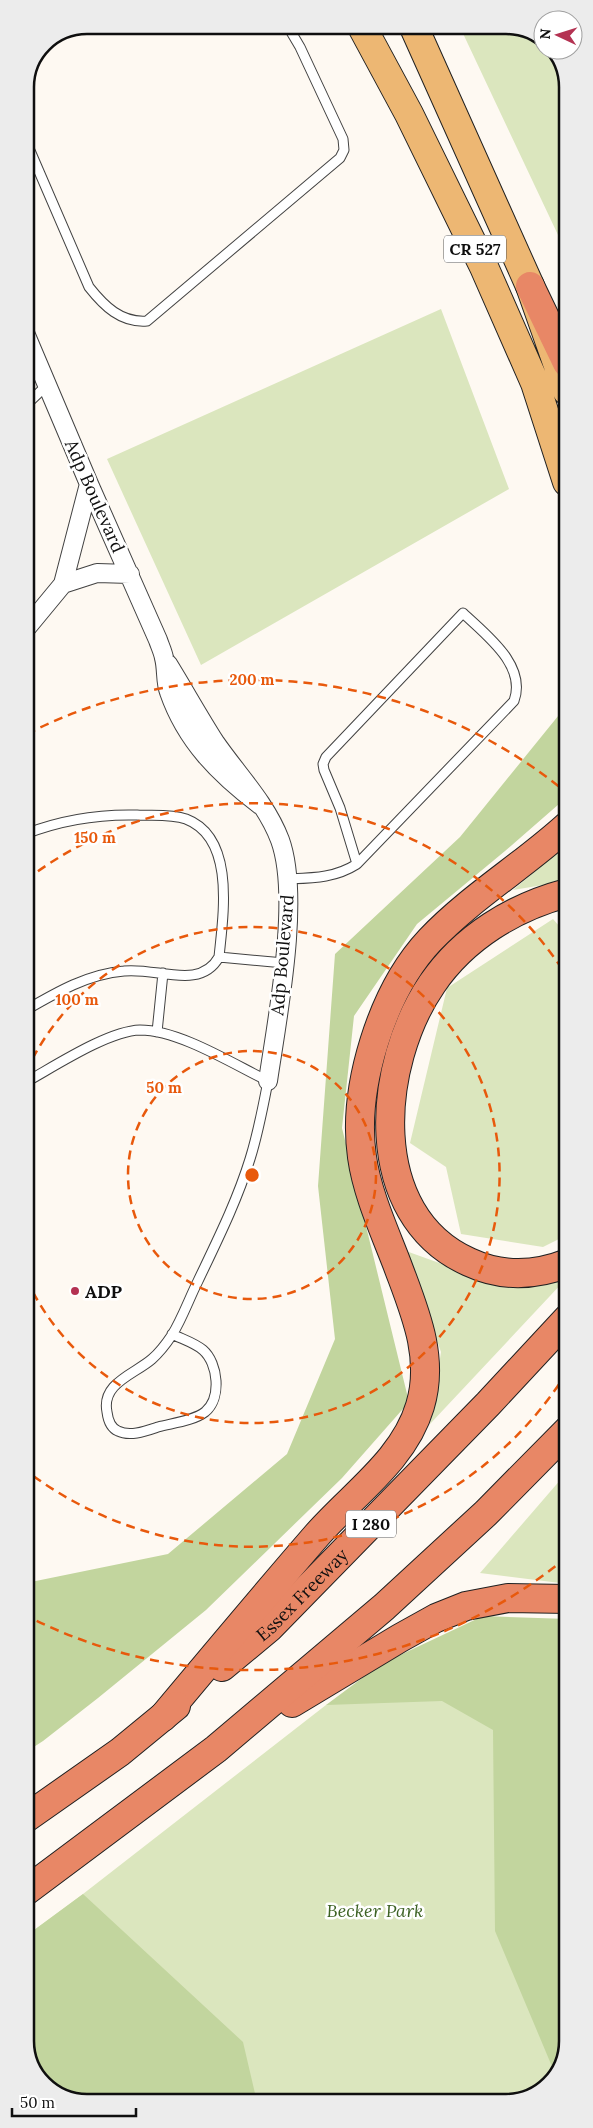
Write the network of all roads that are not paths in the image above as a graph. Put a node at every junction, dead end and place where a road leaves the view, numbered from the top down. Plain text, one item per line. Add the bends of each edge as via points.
1 (292, 34) edge
2 (366, 34) edge
3 (416, 34) edge
4 (34, 167) edge
5 (530, 286) junction
6 (559, 346) edge
7 (34, 354) edge
8 (559, 368) edge
9 (47, 385) junction
10 (34, 397) edge
11 (559, 457) edge
12 (89, 484) junction
13 (130, 574) junction
14 (63, 584) junction
15 (34, 619) edge
16 (164, 658) junction
17 (260, 804) junction
18 (34, 831) edge
19 (559, 833) edge
20 (357, 864) junction
21 (288, 879) junction
22 (559, 895) edge
23 (219, 957) junction
24 (284, 963) junction
25 (163, 973) junction
26 (34, 1005) edge
27 (157, 1032) junction
28 (34, 1078) edge
29 (268, 1081) junction
30 (559, 1267) edge
31 (559, 1328) edge
32 (172, 1334) junction
33 (559, 1439) edge
34 (559, 1598) edge
35 (163, 1717) junction
36 (216, 1749) junction
37 (34, 1812) edge
38 (34, 1885) edge

1 - 4 lane via 343,139 344,150 340,158 147,322 121,317 102,304 89,287
2 - 11 main road, CR 527 via 484,267 535,383
3 - 5 main road, CR 527
5 - 6 highway
5 - 8 main road, CR 527
7 - 9 street, Adp Boulevard
9 - 10 lane
9 - 12 street, Adp Boulevard
12 - 13 street, Adp Boulevard
12 - 14 street
13 - 14 street via 98,573
13 - 16 street, Adp Boulevard
14 - 15 street
16 - 17 street, Adp Boulevard via 181,668 254,783
16 - 17 street, Adp Boulevard via 168,691 187,731 204,756
17 - 21 street, Adp Boulevard via 280,841
18 - 23 lane via 88,817 121,815 165,816 198,825 215,848 222,869
19 - 35 highway via 430,940 411,963 380,1022 368,1064 360,1125 362,1157 370,1191 424,1344 425,1388 410,1432 394,1456 319,1533
20 - 20 lane via 514,701 517,686 508,660 463,613 326,757 323,764
20 - 21 lane via 330,876
21 - 24 street, Adp Boulevard
22 - 30 highway via 512,912 457,954 433,983 414,1014 401,1045 389,1120 401,1188 414,1216 450,1254 479,1267 506,1273 530,1274
23 - 24 lane
23 - 25 lane via 206,972 189,976
24 - 29 street, Adp Boulevard
25 - 26 lane via 124,970 100,975 70,985
25 - 27 lane
27 - 28 lane via 140,1030 114,1036
27 - 29 lane via 178,1037
29 - 32 lane via 257,1136 235,1201
31 - 35 highway, Essex Freeway / I 280 via 269,1628
32 - 32 lane via 209,1356 216,1381 215,1395 206,1411 193,1418 146,1431 124,1434 116,1430 106,1408 109,1392 114,1385 152,1359
33 - 36 highway via 486,1513 384,1607
34 - 36 highway via 508,1598 466,1606 436,1618
35 - 37 highway, Essex Freeway / I 280 via 120,1752
36 - 38 highway

